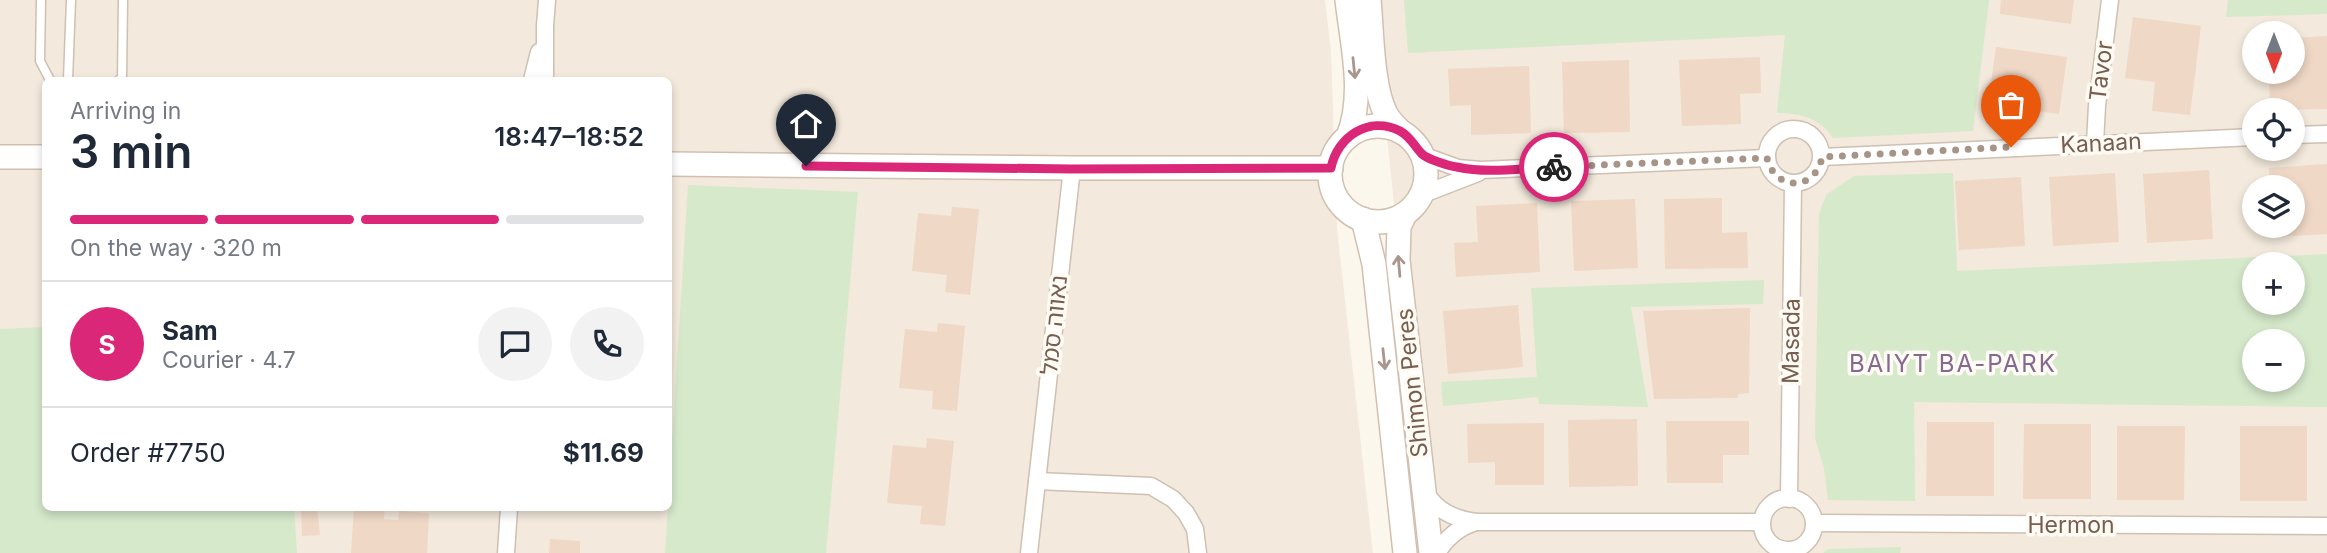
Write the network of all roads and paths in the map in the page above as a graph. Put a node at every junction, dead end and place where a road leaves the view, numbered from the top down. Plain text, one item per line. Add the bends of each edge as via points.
1 (41, 0) edge
2 (71, 0) edge
3 (123, 0) edge
4 (547, 0) edge
5 (1347, 0) edge
6 (1369, 0) edge
7 (2109, 0) edge
8 (545, 26) junction
9 (48, 77) edge
10 (68, 77) edge
11 (122, 77) edge
12 (533, 77) edge
13 (545, 77) edge
14 (1400, 131) junction
15 (2327, 134) edge
16 (2305, 135) edge
17 (1348, 137) junction
18 (2242, 137) edge
19 (2095, 143) junction
20 (42, 155) edge
21 (1422, 155) junction
22 (0, 157) edge
23 (1822, 157) junction
24 (1767, 158) junction
25 (672, 164) edge
26 (1331, 168) junction
27 (1072, 169) junction
28 (1491, 170) junction
29 (1793, 184) junction
30 (1421, 195) junction
31 (1405, 214) junction
32 (1363, 219) junction
33 (1037, 481) junction
34 (1423, 489) junction
35 (1789, 499) junction
36 (509, 511) edge
37 (1476, 522) junction
38 (1762, 522) junction
39 (1814, 523) junction
40 (2327, 527) edge
41 (1789, 552) edge
42 (506, 553) edge
43 (1029, 553) edge
44 (1198, 553) edge
45 (1405, 553) edge
46 (1431, 553) edge
47 (1437, 553) edge

1 - 9 lane via 40,61
2 - 10 lane
3 - 11 lane
4 - 8 street
5 -> 17 street via 1356,99
6 - 14 street via 1382,105
7 - 19 street, Tavor
8 - 12 street
8 - 13 street
14 - 17 street via 1367,127
14 - 21 street
15 - 16 street
17 - 26 street via 1339,146
18 - 19 street, Kanaan
19 - 23 street, Kanaan
20 - 22 street
21 - 28 street via 1458,168
21 - 30 street via 1426,176
23 - 24 street via 1816,141 1794,129 1772,142
23 - 29 street via 1813,176
24 - 28 street
24 - 29 street via 1773,173
25 - 27 street
26 - 27 street
26 - 32 street via 1335,194 1351,214
27 - 33 street, נאווה סמל
28 - 30 street
29 - 35 street, Masada
30 - 31 street
31 - 32 street via 1385,221
34 -> 31 street, Shimon Peres via 1398,260 1399,227
32 -> 45 street, Shimon Peres via 1374,264
33 - 43 street, נאווה סמל
33 - 44 street via 1151,486 1186,513 1195,529
34 - 37 street via 1449,515
34 - 46 street, Shimon Peres
35 - 38 street via 1768,508
35 - 39 street via 1803,503
36 - 42 street
37 - 38 street
37 - 47 street via 1452,533
38 - 41 street via 1766,539
39 - 40 street, Hermon
39 - 41 street via 1804,545

